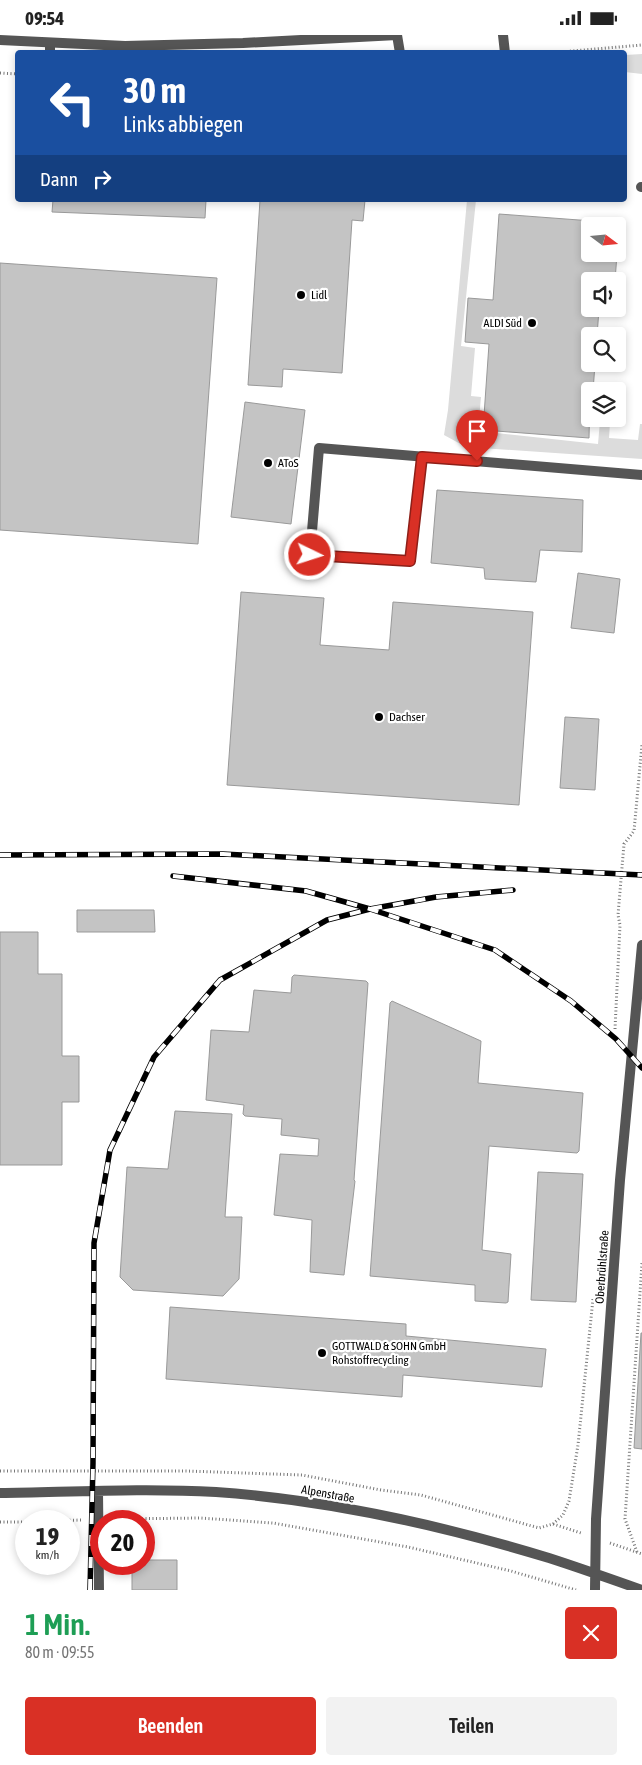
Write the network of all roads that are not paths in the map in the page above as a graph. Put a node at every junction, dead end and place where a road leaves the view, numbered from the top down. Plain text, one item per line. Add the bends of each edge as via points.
1 (397, 35) edge
2 (503, 35) edge
3 (359, 36) edge
4 (0, 40) edge
5 (50, 48) edge
6 (400, 50) edge
7 (506, 50) edge
8 (422, 457) junction
9 (642, 475) edge
10 (642, 945) edge
11 (98, 1491) junction
12 (0, 1493) edge
13 (596, 1574) junction
14 (99, 1590) edge
15 (595, 1590) edge
16 (642, 1590) edge

1 - 3 street
1 - 6 street
2 - 7 street
3 - 5 street
4 - 5 street
8 - 8 street via 319,448 310,555 410,561
8 - 9 street
10 - 13 street, Oberbrühlstraße via 620,1180 596,1519
11 - 12 street, Alpenstraße
11 - 13 street, Alpenstraße via 215,1492 333,1507 459,1533
11 - 14 street
13 - 15 street, Oberbrühlstraße
13 - 16 street, Alpenstraße

